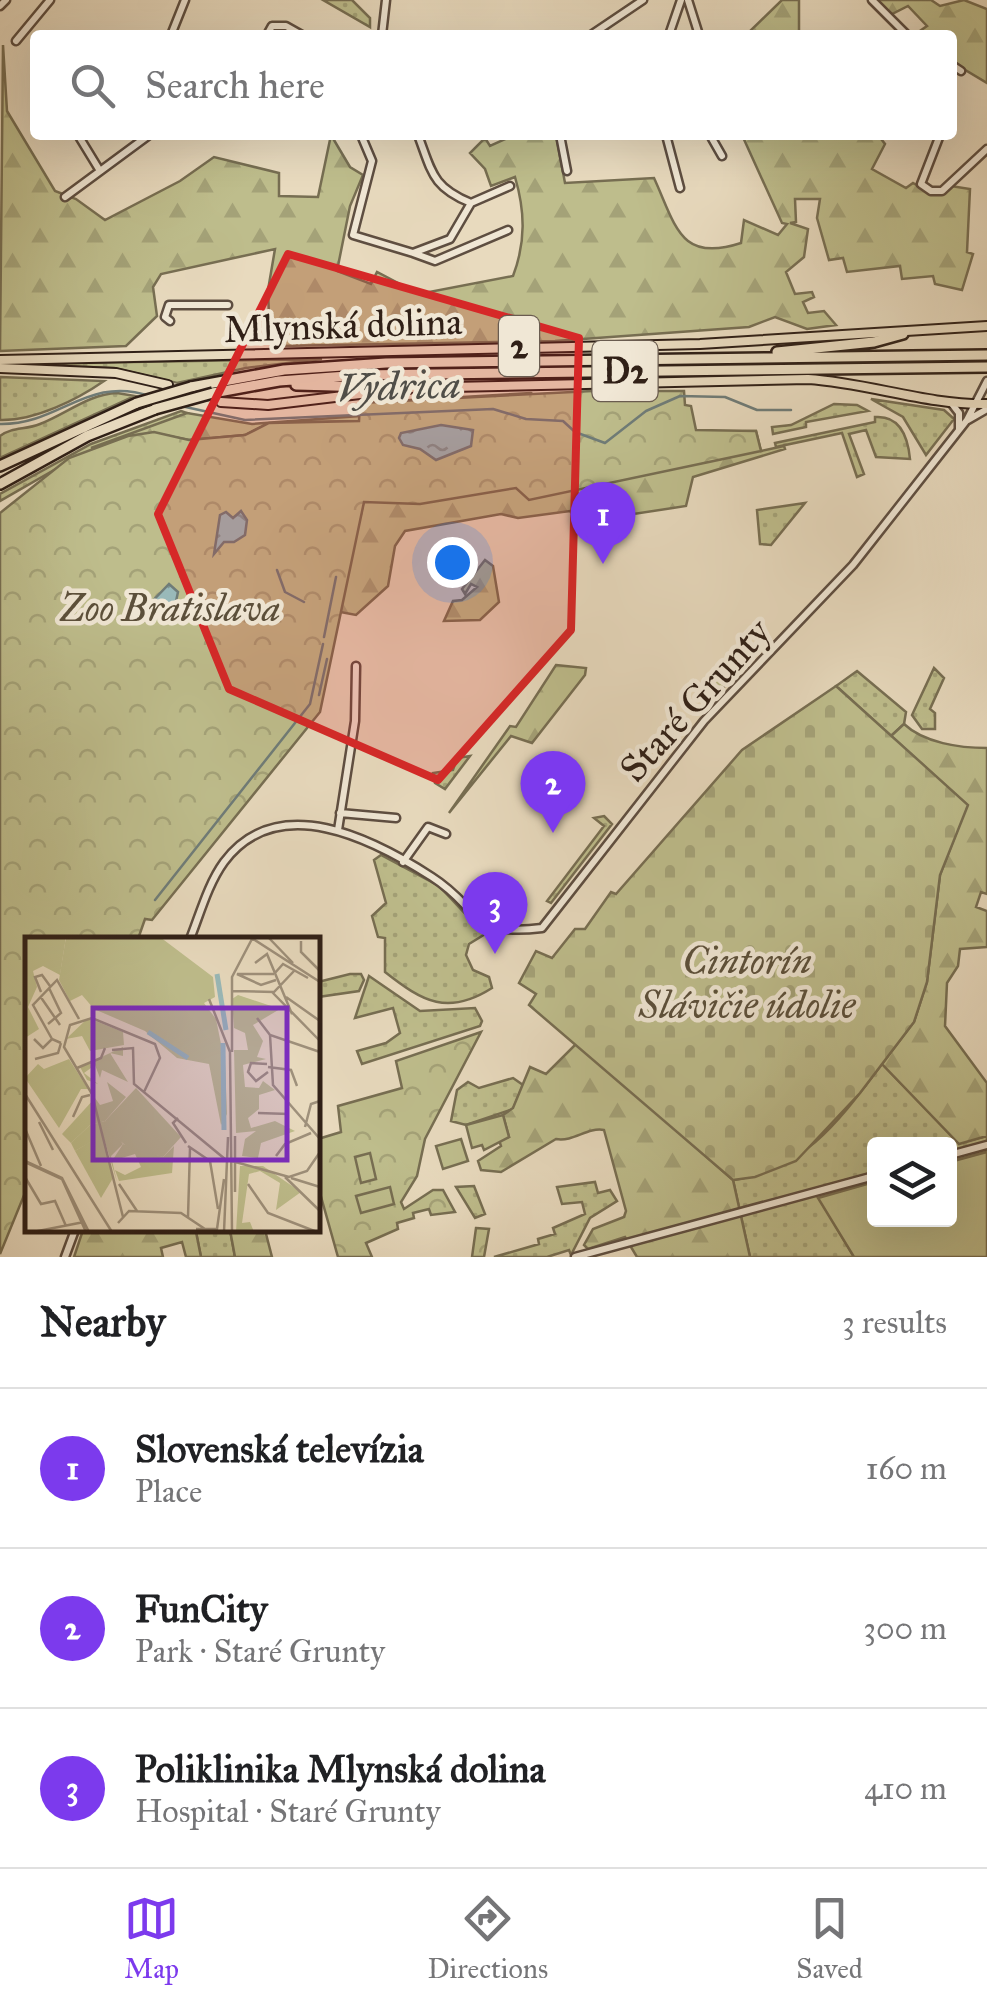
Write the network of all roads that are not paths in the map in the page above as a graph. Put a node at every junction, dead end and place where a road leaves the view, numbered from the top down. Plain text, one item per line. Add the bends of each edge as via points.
1 (6, 0) edge
2 (50, 0) edge
3 (185, 0) edge
4 (386, 0) edge
5 (643, 0) edge
6 (684, 0) edge
7 (872, 0) edge
8 (0, 6) edge
9 (173, 30) edge
10 (270, 30) edge
11 (293, 30) edge
12 (383, 30) edge
13 (598, 30) edge
14 (672, 30) edge
15 (697, 30) edge
16 (902, 30) edge
17 (16, 40) dead end
18 (957, 69) edge
19 (961, 72) dead end
20 (82, 140) edge
21 (142, 140) edge
22 (363, 140) edge
23 (420, 140) edge
24 (561, 140) edge
25 (667, 140) edge
26 (713, 140) edge
27 (938, 140) edge
28 (987, 149) edge
29 (722, 156) dead end
30 (100, 171) junction
31 (567, 172) dead end
32 (510, 186) dead end
33 (680, 188) dead end
34 (64, 197) dead end
35 (471, 202) junction
36 (508, 230) dead end
37 (412, 253) junction
38 (228, 305) dead end
39 (170, 321) dead end
40 (987, 326) edge
41 (903, 334) junction
42 (987, 355) edge
43 (722, 358) junction
44 (0, 360) edge
45 (987, 366) edge
46 (0, 368) edge
47 (987, 381) edge
48 (263, 384) junction
49 (168, 385) tunnel mouth
50 (409, 388) junction
51 (217, 397) junction
52 (983, 403) edge
53 (952, 404) junction
54 (958, 432) junction
55 (0, 466) edge
56 (0, 484) edge
57 (356, 666) dead end
58 (340, 812) junction
59 (396, 818) dead end
60 (338, 830) junction
61 (446, 834) dead end
62 (403, 862) junction
63 (191, 937) edge
64 (987, 1145) edge
65 (957, 1154) edge
66 (867, 1178) edge
67 (74, 1232) edge
68 (65, 1257) edge
69 (575, 1257) edge

1 - 8 street
2 - 17 street
3 - 9 street
4 - 12 street
5 - 13 street
6 - 14 street
6 - 15 street
7 - 16 street
10 - 11 street
18 - 19 street
20 - 30 street
21 - 30 street
22 - 37 street via 372,161 354,236
23 - 35 street via 444,192
24 - 31 street
25 - 33 street
26 - 29 street
27 - 28 street via 922,174 930,192 942,191
30 - 34 street
32 - 35 street
35 - 37 street via 450,239
36 - 37 street via 434,261
38 - 39 street via 169,306
40 - 41 main road, Mlynská dolina / 2
41 - 43 highway
41 - 44 main road, Mlynská dolina / 2
42 - 43 highway, D2
43 - 55 highway, D2, bridge via 334,365 190,387 137,403
45 - 48 highway, D2 via 360,375
46 - 49 main road via 116,373
47 - 52 street, Staré Grunty
48 - 50 highway
48 - 51 highway, D2
50 - 51 main road, Mlynská dolina / 2 via 305,402
50 - 53 main road, Mlynská dolina / 2 via 808,380
51 - 56 highway, D2, bridge via 155,409 87,436
52 - 53 main road, Mlynská dolina / 2
52 - 54 street, Staré Grunty
53 - 54 street via 960,413
54 - 62 street, Staré Grunty via 854,565 704,720 542,928 484,924 438,882
57 - 58 street
58 - 59 street
58 - 60 street
60 - 62 street, Staré Grunty
60 - 63 street, Staré Grunty via 291,824 242,845 218,873
61 - 62 street via 428,827
64 - 65 street
66 - 69 street
67 - 68 street

